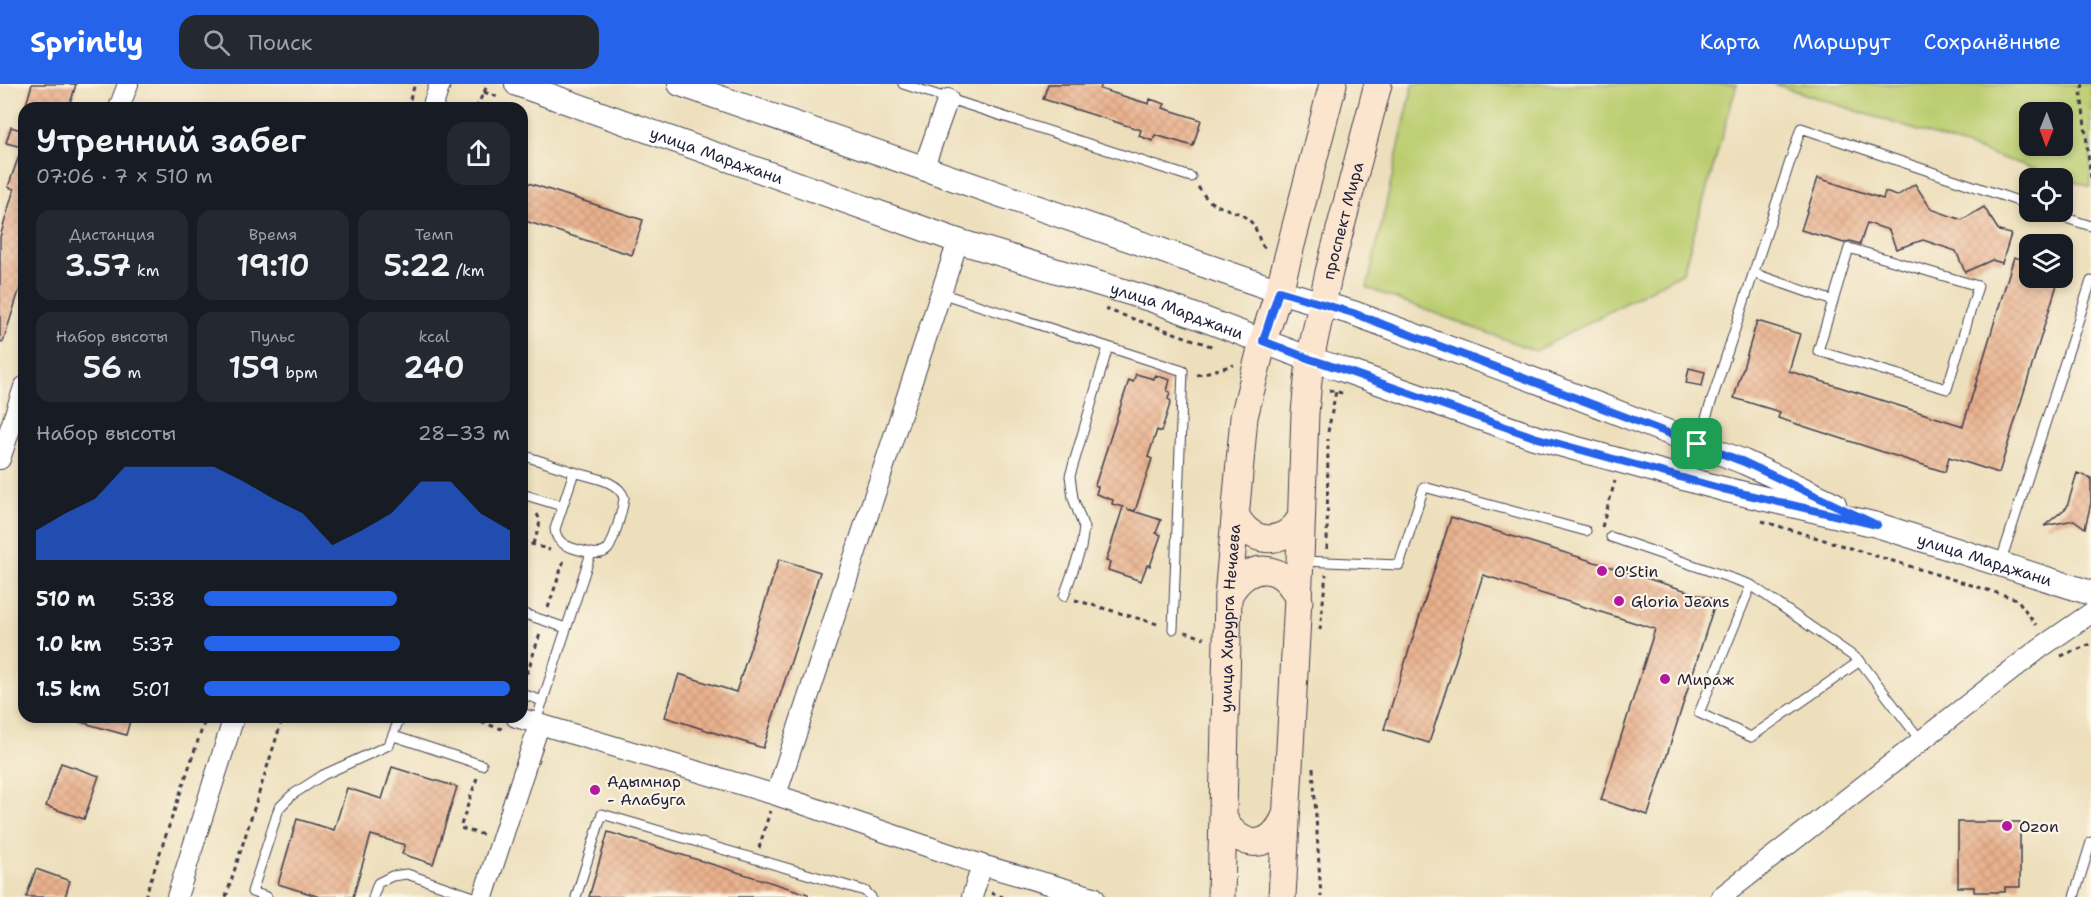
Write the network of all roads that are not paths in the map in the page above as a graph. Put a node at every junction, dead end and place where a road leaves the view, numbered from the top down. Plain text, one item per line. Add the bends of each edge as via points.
1 (128, 84) edge
2 (440, 84) edge
3 (517, 84) edge
4 (680, 84) edge
5 (903, 84) edge
6 (1333, 84) edge
7 (1378, 84) edge
8 (948, 99) junction
9 (121, 102) edge
10 (434, 102) edge
11 (1319, 143) junction
12 (1359, 157) junction
13 (923, 169) junction
14 (1191, 177) road end
15 (2019, 202) edge
16 (2073, 220) edge
17 (2091, 226) edge
18 (958, 241) junction
19 (1753, 273) junction
20 (2091, 281) edge
21 (1279, 291) junction
22 (940, 293) junction
23 (1833, 301) junction
24 (1321, 305) junction
25 (1263, 341) junction
26 (1108, 346) junction
27 (1310, 359) junction
28 (18, 405) edge
29 (1697, 444) junction
30 (528, 457) edge
31 (0, 459) edge
32 (574, 472) junction
33 (528, 496) edge
34 (562, 506) junction
35 (1236, 516) junction
36 (1301, 518) junction
37 (1877, 525) junction
38 (1586, 531) dead end
39 (1611, 537) dead end
40 (591, 553) junction
41 (1300, 561) junction
42 (2000, 564) junction
43 (1751, 585) junction
44 (2091, 593) edge
45 (1064, 596) road end
46 (1228, 597) junction
47 (1299, 601) junction
48 (2091, 613) edge
49 (528, 615) edge
50 (566, 628) junction
51 (1173, 629) road end
52 (1860, 661) junction
53 (528, 696) edge
54 (543, 701) junction
55 (528, 721) edge
56 (232, 723) edge
57 (398, 723) edge
58 (537, 724) junction
59 (394, 736) junction
60 (1922, 741) junction
61 (482, 765) road end
62 (776, 795) junction
63 (1285, 817) junction
64 (1224, 819) junction
65 (2091, 842) edge
66 (982, 865) junction
67 (177, 897) edge
68 (267, 897) edge
69 (373, 897) edge
70 (474, 897) edge
71 (483, 897) edge
72 (576, 897) edge
73 (871, 897) edge
74 (972, 897) edge
75 (1094, 897) edge
76 (1221, 897) edge
77 (1282, 897) edge
78 (1721, 897) edge
79 (2074, 897) edge

1 - 9 street
2 - 10 street
3 - 18 street, улица Марджани
4 - 13 street, улица Марджани
5 - 8 lane
6 - 11 main road
7 - 12 main road, проспект Мира
8 - 13 street
8 - 14 lane
11 - 12 main road via 1330,137 1343,138 1354,145
11 - 21 main road
12 - 24 main road, проспект Мира
13 - 21 street, улица Марджани
15 - 19 lane via 1800,128
16 - 17 lane
18 - 22 street
18 - 25 street, улица Марджани via 1153,300
19 - 23 lane
19 - 29 lane
20 - 42 lane
21 - 24 street, улица Марджани
21 - 25 main road
22 - 26 lane
22 - 62 street
23 - 23 lane via 1818,351 1947,389 1978,286 1849,248
24 - 27 main road, проспект Мира
24 - 29 street, улица Марджани via 1364,317
25 - 27 street, улица Марджани
25 - 35 main road, улица Хирурга Нечаева via 1244,417
26 - 45 lane via 1070,476 1084,528
26 - 51 lane via 1184,371
27 - 36 main road
27 - 37 street, улица Марджани via 1534,437 1723,489
28 - 31 street
29 - 37 street, улица Марджани
30 - 32 lane
32 - 34 lane
32 - 40 lane via 613,484 620,488 624,498 609,547 603,553
33 - 34 lane
34 - 40 lane via 555,529 557,539
35 - 36 main road via 1249,532 1268,539 1288,534
35 - 46 main road, улица Хирурга Нечаева
36 - 41 main road
37 - 42 street, улица Марджани
38 - 41 lane via 1424,487 1399,566
39 - 43 lane
40 - 50 lane
41 - 47 main road
42 - 44 street, улица Марджани
43 - 52 lane
43 - 52 lane via 1699,713 1751,737
46 - 47 main road via 1245,575 1258,570 1284,577 1294,587
46 - 64 main road, улица Хирурга Нечаева
47 - 63 main road
48 - 60 street
49 - 50 lane
50 - 54 lane
52 - 60 lane
53 - 54 lane
54 - 58 lane
55 - 58 street
56 - 67 street
57 - 59 lane
58 - 62 street
58 - 71 street
59 - 61 lane
59 - 68 lane via 389,745 323,775 279,808 252,892
60 - 78 street
62 - 66 street
63 - 64 main road via 1280,830 1256,843 1231,832
63 - 77 main road
64 - 76 main road, улица Хирурга Нечаева
65 - 79 lane
66 - 74 street
66 - 75 street
69 - 70 lane via 378,883 407,874
72 - 73 lane via 602,814 865,891

